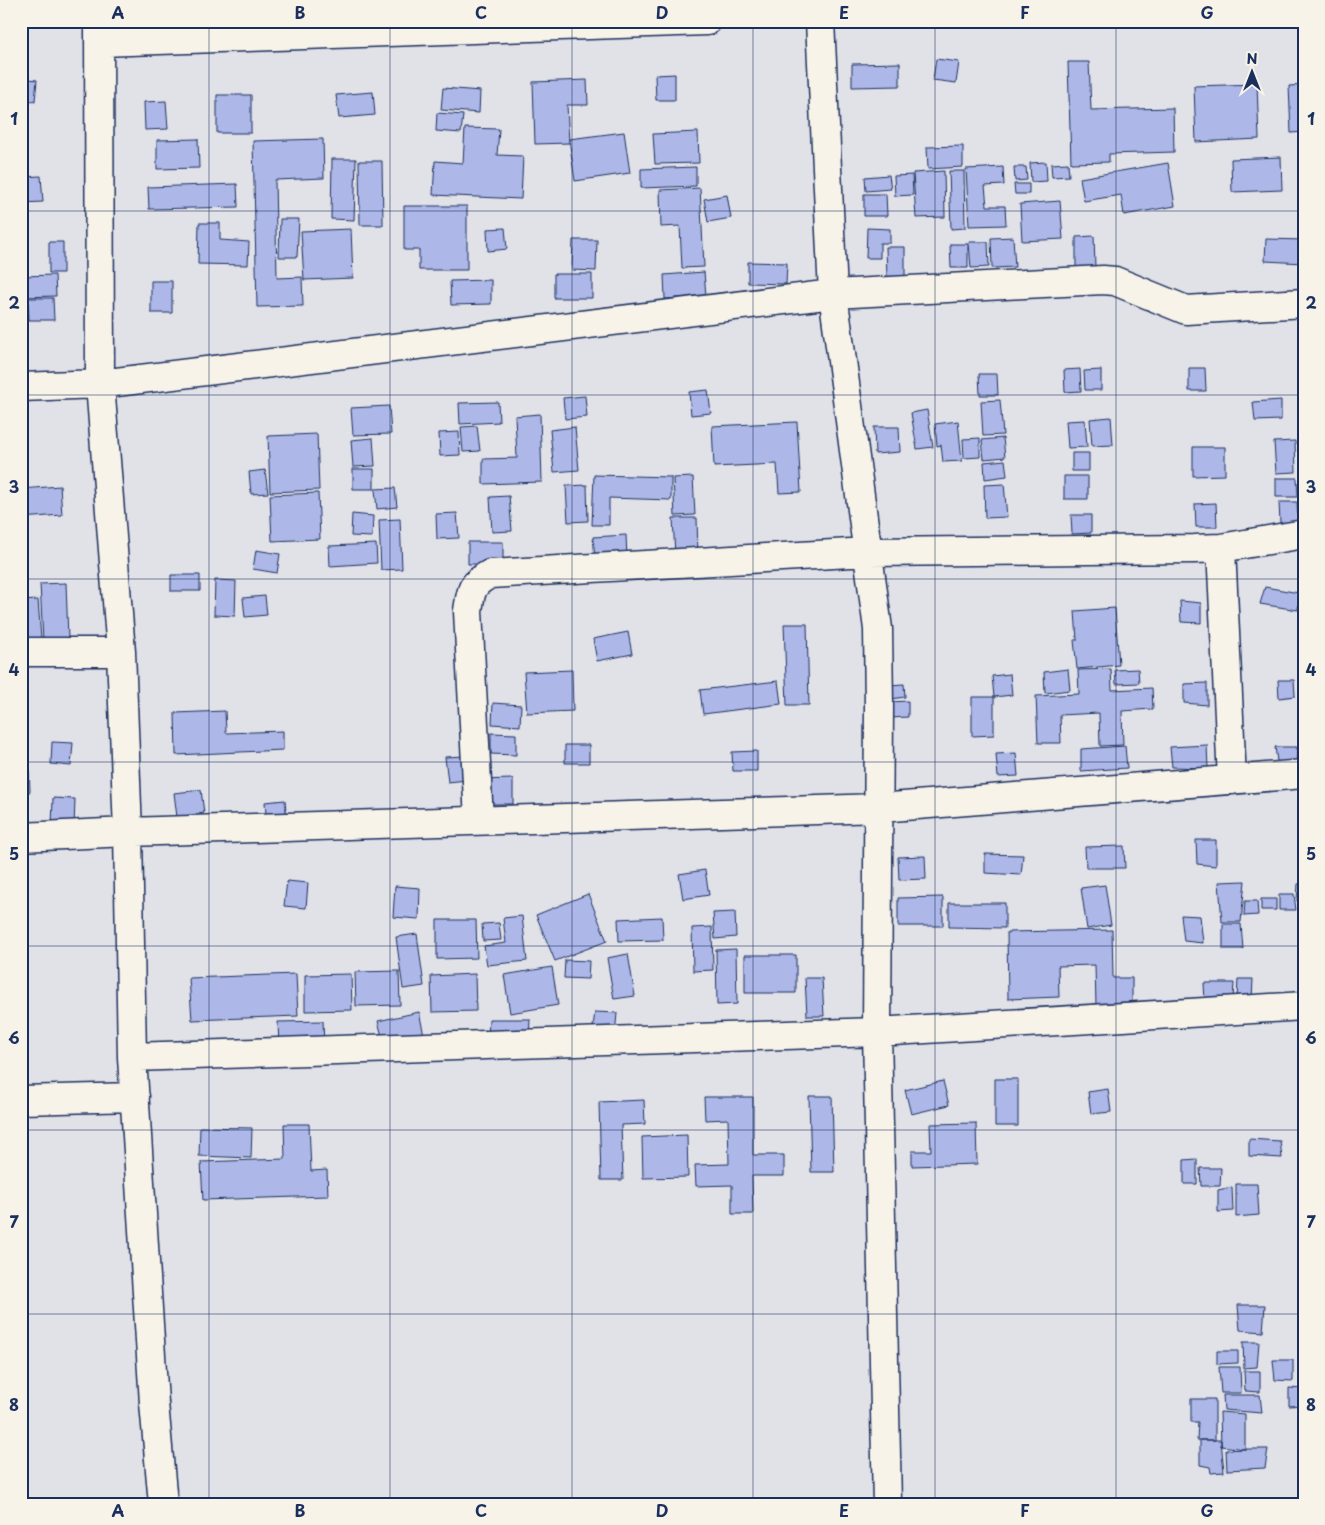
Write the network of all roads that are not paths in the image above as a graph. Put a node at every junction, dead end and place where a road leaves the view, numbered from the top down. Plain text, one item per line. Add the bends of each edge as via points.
1 (706, 21) edge
2 (820, 21) edge
3 (509, 25) edge
4 (100, 32) edge
5 (834, 294) junction
6 (1304, 303) edge
7 (100, 384) junction
8 (21, 387) edge
9 (1304, 534) edge
10 (1221, 548) junction
11 (868, 552) junction
12 (21, 652) edge
13 (121, 652) junction
14 (1304, 774) edge
15 (1232, 780) junction
16 (879, 808) junction
17 (479, 820) junction
18 (128, 832) junction
19 (21, 837) edge
20 (1304, 1006) edge
21 (878, 1032) junction
22 (132, 1057) junction
23 (135, 1097) junction
24 (21, 1100) edge
25 (163, 1504) edge
26 (887, 1504) edge

1 - 3 street
2 - 5 street
3 - 4 street
4 - 7 street
5 - 6 street via 1103,280 1115,281 1186,310
5 - 7 street
5 - 11 street
7 - 8 street
7 - 13 street
9 - 10 street
10 - 11 street
10 - 15 street
11 - 16 street via 878,629
11 - 17 street via 490,574 477,581 471,592 468,611
12 - 13 street
13 - 18 street
14 - 15 street
15 - 16 street
16 - 17 street
16 - 21 street
17 - 18 street
18 - 19 street
18 - 22 street
20 - 21 street
21 - 22 street
21 - 26 street
22 - 23 street
23 - 24 street
23 - 25 street

